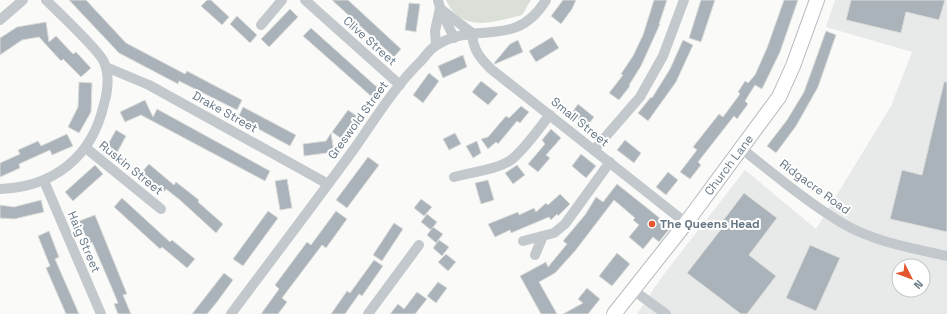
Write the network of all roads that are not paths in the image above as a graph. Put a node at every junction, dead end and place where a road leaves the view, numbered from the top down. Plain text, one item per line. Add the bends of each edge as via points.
1 (23, 0) edge
2 (46, 0) edge
3 (282, 0) edge
4 (306, 0) edge
5 (546, 0) edge
6 (684, 0) edge
7 (817, 0) edge
8 (439, 4) edge
9 (0, 20) edge
10 (262, 25) dead end
11 (472, 33) junction
12 (454, 38) junction
13 (436, 46) junction
14 (106, 67) junction
15 (400, 85) junction
16 (550, 114) junction
17 (86, 148) junction
18 (742, 149) junction
19 (594, 150) junction
20 (610, 162) junction
21 (454, 177) dead end
22 (44, 181) junction
23 (328, 184) junction
24 (0, 189) edge
25 (161, 209) dead end
26 (686, 223) junction
27 (543, 236) junction
28 (523, 240) dead end
29 (419, 245) dead end
30 (534, 255) dead end
31 (947, 256) edge
32 (633, 290) junction
33 (101, 314) edge
34 (231, 314) edge
35 (368, 314) edge
36 (614, 314) edge
37 (666, 314) edge

1 - 9 street
2 - 14 street, Ruskin Street via 104,60
3 - 10 street
4 - 15 street, Clive Street
5 - 11 street, Greswold Street via 533,17 519,28 505,32
6 - 19 street via 663,56 640,97
7 - 18 main road, Church Lane via 793,66 778,97
8 - 11 street
8 - 12 street
8 - 13 street via 435,31
11 - 12 street, Greswold Street
11 - 16 street, Small Street via 472,45 479,57
12 - 13 street, Greswold Street
13 - 15 street, Greswold Street
14 - 17 street, Ruskin Street via 108,88 100,124
14 - 23 street, Drake Street via 149,85
15 - 23 street, Greswold Street
16 - 19 street, Small Street
16 - 21 street via 510,160
17 - 22 street, Ruskin Street via 59,173
17 - 25 street, Ruskin Street
18 - 26 main road, Church Lane
18 - 31 street, Ridgacre Road via 843,224 882,241
19 - 20 street, Small Street
20 - 26 street, Small Street
20 - 27 street via 565,224
22 - 24 street, Ruskin Street
22 - 33 street, Haig Street
23 - 34 street, Greswold Street
26 - 32 main road, Church Lane
27 - 28 street
27 - 30 street
29 - 35 street
32 - 36 main road, Church Lane
32 - 37 street

